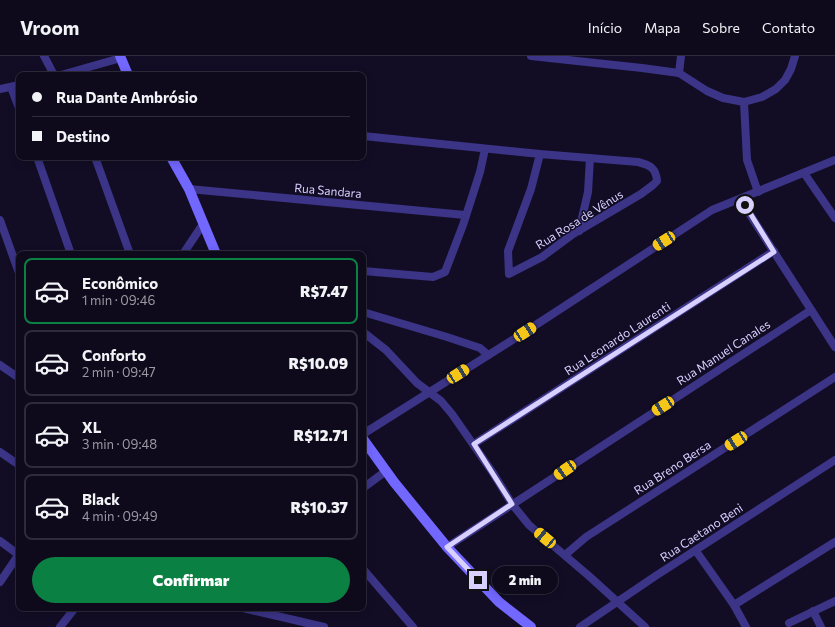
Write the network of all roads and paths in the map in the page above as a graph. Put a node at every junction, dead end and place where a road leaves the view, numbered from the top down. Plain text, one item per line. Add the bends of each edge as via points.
1 (44, 56) edge
2 (531, 56) edge
3 (681, 56) edge
4 (795, 56) edge
5 (120, 57) edge
6 (554, 57) edge
7 (52, 72) edge
8 (73, 72) edge
9 (127, 72) edge
10 (679, 73) junction
11 (15, 86) edge
12 (0, 89) edge
13 (744, 102) junction
14 (366, 136) edge
15 (485, 149) junction
16 (540, 154) junction
17 (590, 158) junction
18 (37, 160) edge
19 (96, 160) edge
20 (172, 160) edge
21 (835, 160) edge
22 (804, 173) junction
23 (189, 189) junction
24 (758, 192) junction
25 (740, 199) junction
26 (465, 215) junction
27 (835, 218) edge
28 (0, 220) edge
29 (203, 224) junction
30 (578, 231) junction
31 (70, 251) edge
32 (129, 251) edge
33 (185, 251) edge
34 (215, 251) edge
35 (774, 252) junction
36 (16, 265) edge
37 (366, 270) edge
38 (811, 310) junction
39 (366, 313) edge
40 (366, 334) edge
41 (835, 347) edge
42 (488, 355) junction
43 (0, 365) edge
44 (16, 376) edge
45 (835, 377) edge
46 (430, 393) junction
47 (366, 432) edge
48 (366, 443) edge
49 (474, 444) junction
50 (0, 452) edge
51 (835, 460) edge
52 (16, 463) edge
53 (386, 472) junction
54 (366, 486) edge
55 (512, 504) junction
56 (0, 541) edge
57 (835, 542) edge
58 (447, 547) junction
59 (696, 551) junction
60 (16, 553) edge
61 (565, 555) junction
62 (16, 559) edge
63 (366, 572) edge
64 (0, 582) edge
65 (835, 601) edge
66 (618, 602) junction
67 (734, 605) junction
68 (73, 611) edge
69 (266, 611) edge
70 (813, 611) junction
71 (789, 623) dead end
72 (60, 627) edge
73 (324, 627) edge
74 (413, 627) edge
75 (531, 627) edge
76 (580, 627) edge
77 (644, 627) edge
78 (746, 627) edge
79 (821, 627) edge

1 - 7 street
2 - 6 street
3 - 10 street
4 - 13 street via 785,80 776,90
5 - 8 street
5 - 9 street
6 - 10 street
10 - 13 street via 712,94
11 - 12 street
13 - 24 street via 747,160
14 - 15 street, Rua Rosa de Vênus
15 - 16 street, Rua Rosa de Vênus
15 - 26 street
16 - 17 street, Rua Rosa de Vênus
16 - 30 street, Rua Rosa de Vênus via 531,189 508,251 509,274 542,257
17 - 30 street via 588,192
17 - 30 street, Rua Rosa de Vênus via 647,165 652,167 657,181 641,194
18 - 31 street
19 - 32 street
20 - 23 street
21 - 22 street
22 - 24 street
22 - 27 street
23 - 26 street, Rua Sandara
23 - 29 street
24 - 25 street
25 - 35 street
25 - 42 street via 699,218
26 - 37 street via 447,268 442,274 423,277
28 - 36 street
29 - 33 street
29 - 34 street
35 - 38 street
35 - 49 street, Rua Leonardo Laurenti
38 - 41 street
38 - 55 street, Rua Manuel Canales
39 - 42 street via 480,348
40 - 46 street
42 - 46 street
43 - 44 street
45 - 61 street, Rua Breno Bersa via 586,538
46 - 47 street
46 - 49 street via 441,401
48 - 53 street
49 - 55 street
50 - 52 street
51 - 59 street, Rua Caetano Beni
53 - 54 street
53 - 58 street
55 - 58 street, Rua Manuel Canales
55 - 61 street via 529,525
56 - 60 street
57 - 67 street
58 - 75 street via 499,602
59 - 66 street, Rua Caetano Beni
59 - 67 street
61 - 66 street
62 - 64 street
63 - 74 street
65 - 70 street
66 - 76 street, Rua Caetano Beni
66 - 77 street
67 - 78 street
68 - 72 street
69 - 73 street
70 - 71 street
70 - 79 street

